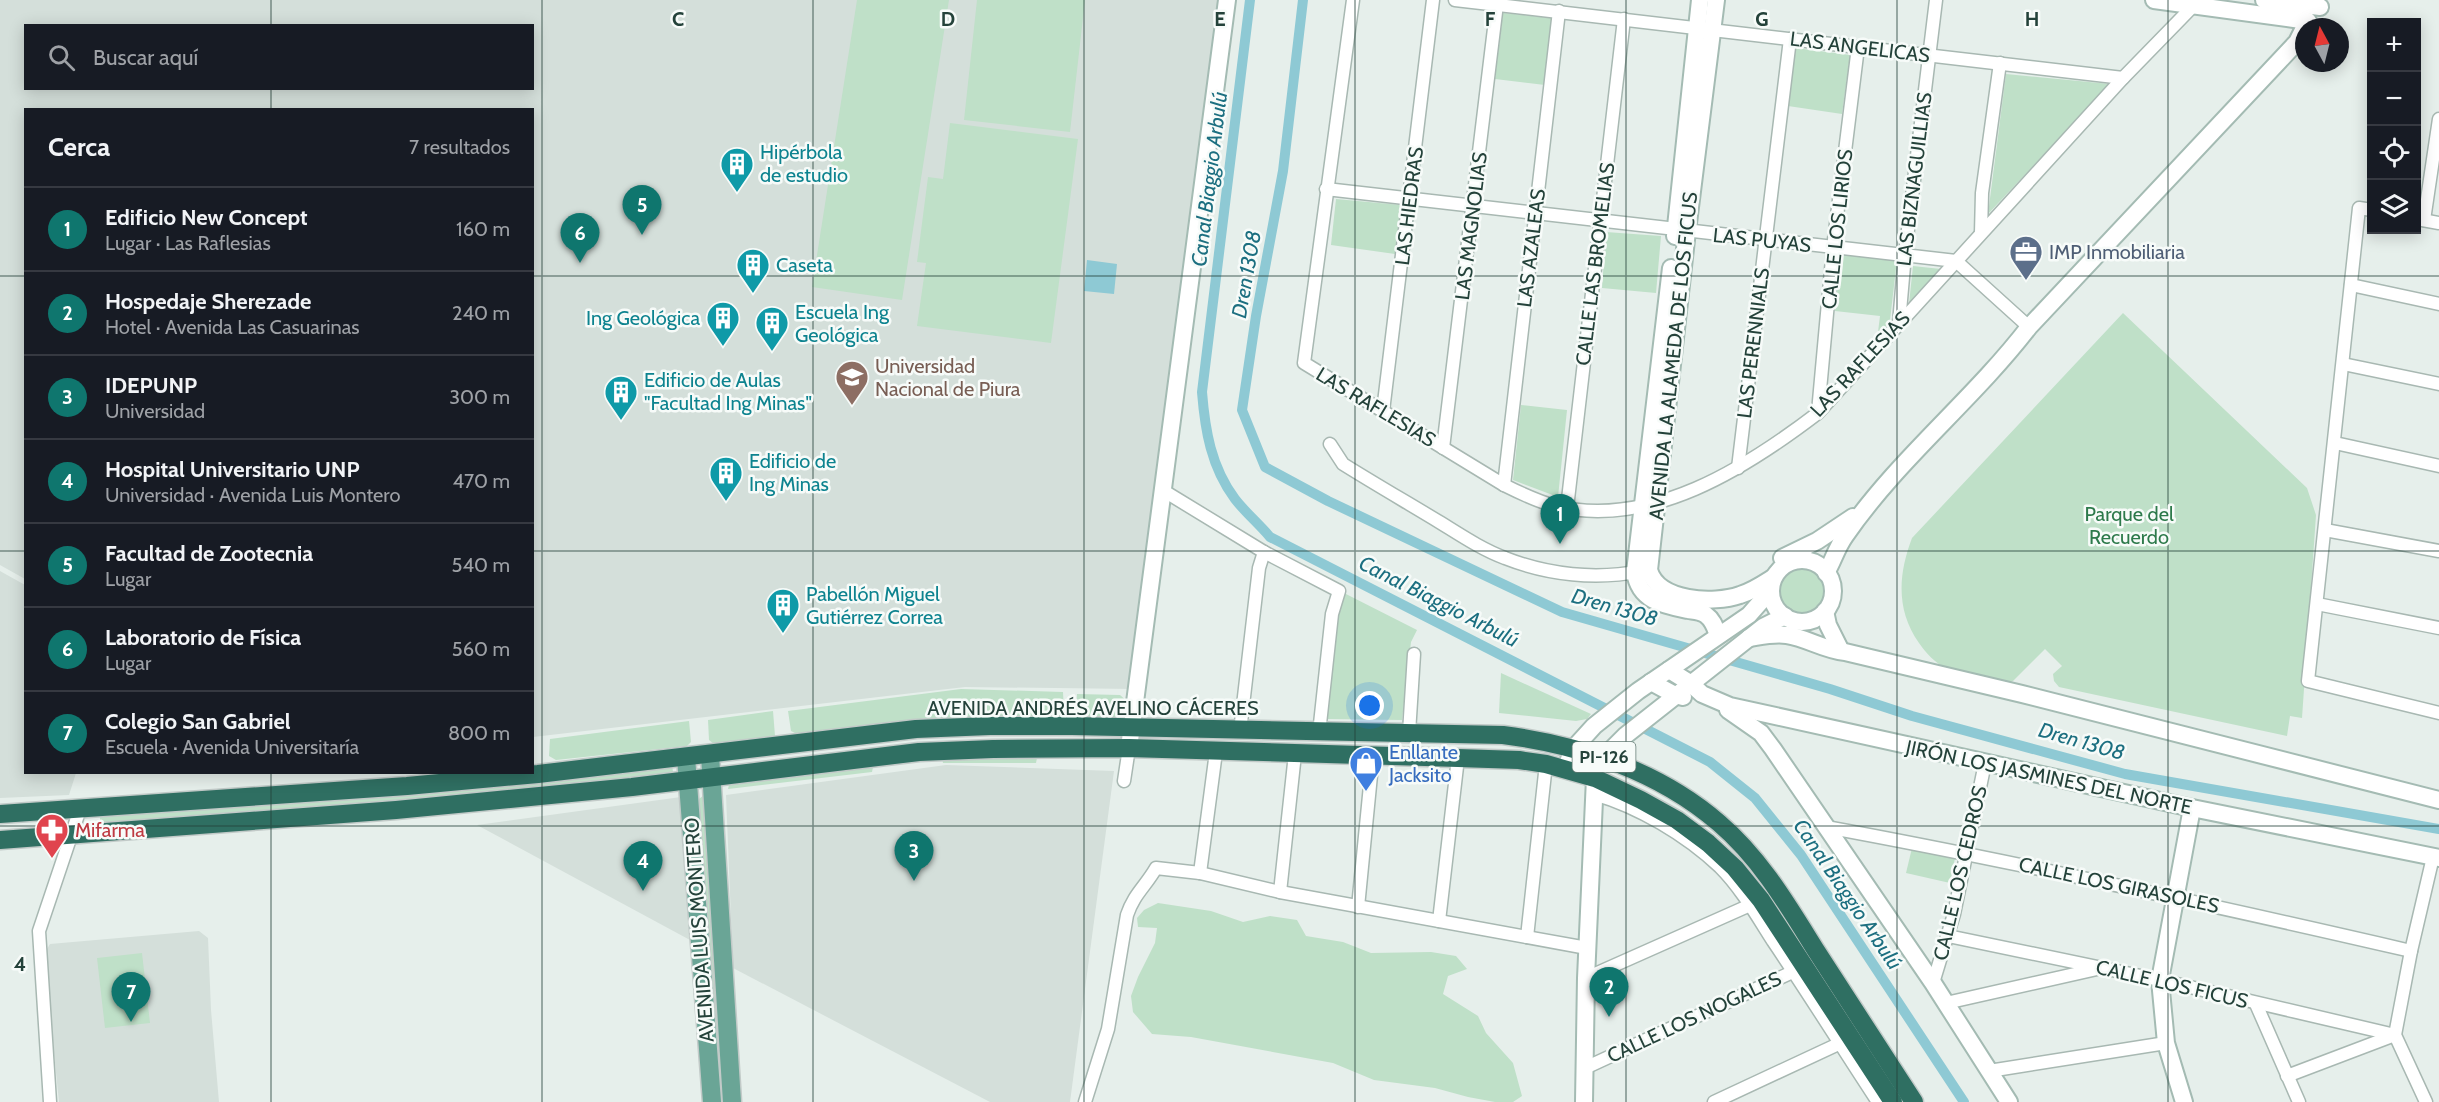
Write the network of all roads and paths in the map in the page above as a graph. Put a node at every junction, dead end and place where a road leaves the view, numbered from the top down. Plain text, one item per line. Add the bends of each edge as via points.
1 (1227, 0) edge
2 (1353, 0) edge
3 (1433, 0) edge
4 (1455, 0) edge
5 (1700, 0) edge
6 (1716, 0) edge
7 (1936, 0) edge
8 (2154, 0) edge
9 (2264, 0) edge
10 (2197, 3) edge
11 (1497, 4) junction
12 (2324, 4) edge
13 (1558, 11) junction
14 (2311, 18) edge
15 (1624, 19) junction
16 (2295, 23) edge
17 (1704, 29) junction
18 (1790, 39) junction
19 (2295, 44) edge
20 (1858, 47) junction
21 (1929, 55) junction
22 (2000, 63) junction
23 (2123, 78) junction
24 (2439, 119) edge
25 (1326, 189) junction
26 (1410, 200) junction
27 (1474, 207) junction
28 (2367, 209) edge
29 (1535, 214) junction
30 (2421, 214) edge
31 (2421, 219) edge
32 (1600, 221) junction
33 (2439, 223) edge
34 (1681, 230) junction
35 (1982, 233) junction
36 (1764, 240) junction
37 (1833, 248) junction
38 (1905, 254) junction
39 (1956, 261) junction
40 (2351, 285) junction
41 (2439, 304) edge
42 (1899, 323) junction
43 (2029, 327) junction
44 (2343, 364) junction
45 (2439, 384) edge
46 (1383, 411) junction
47 (1818, 412) junction
48 (2335, 443) junction
49 (1330, 444) dead end
50 (1443, 448) junction
51 (2439, 466) edge
52 (1738, 468) junction
53 (1504, 485) junction
54 (1164, 491) junction
55 (1650, 504) junction
56 (1870, 504) junction
57 (1567, 508) junction
58 (2325, 530) junction
59 (1844, 538) junction
60 (2439, 551) edge
61 (1264, 552) junction
62 (1808, 561) junction
63 (1642, 571) junction
64 (1826, 573) junction
65 (1772, 584) junction
66 (1753, 589) junction
67 (2317, 604) junction
68 (1825, 611) junction
69 (1792, 619) junction
70 (2439, 628) edge
71 (1716, 637) junction
72 (1743, 643) junction
73 (1842, 649) junction
74 (1414, 654) dead end
75 (1672, 668) junction
76 (1696, 678) junction
77 (1644, 686) junction
78 (1675, 695) junction
79 (2439, 713) edge
80 (1781, 718) junction
81 (1133, 728) junction
82 (1240, 731) junction
83 (1319, 733) junction
84 (1409, 733) junction
85 (1129, 748) junction
86 (1574, 748) junction
87 (1773, 749) junction
88 (1216, 752) junction
89 (710, 754) junction
90 (1295, 754) junction
91 (1373, 755) junction
92 (686, 757) junction
93 (1604, 757) junction
94 (1458, 758) junction
95 (1985, 763) junction
96 (1546, 764) junction
97 (1565, 769) junction
98 (534, 773) edge
99 (522, 774) edge
100 (712, 779) junction
101 (1124, 781) dead end
102 (688, 782) junction
103 (1594, 786) junction
104 (2439, 800) edge
105 (2192, 808) junction
106 (80, 809) junction
107 (0, 814) edge
108 (1826, 827) junction
109 (73, 834) junction
110 (0, 840) edge
111 (1966, 853) junction
112 (2436, 858) edge
113 (1761, 867) junction
114 (1200, 873) junction
115 (1741, 884) junction
116 (1280, 892) junction
117 (2175, 897) junction
118 (1755, 903) junction
119 (1358, 907) junction
120 (1439, 921) junction
121 (1948, 936) junction
122 (1527, 937) junction
123 (1587, 948) junction
124 (2411, 951) junction
125 (2101, 968) junction
126 (1798, 969) junction
127 (1586, 978) junction
128 (2160, 980) junction
129 (1934, 983) junction
130 (1946, 1003) junction
131 (2256, 1004) junction
132 (2395, 1035) junction
133 (1845, 1041) junction
134 (2166, 1043) junction
135 (1585, 1068) junction
136 (1989, 1071) junction
137 (2288, 1076) junction
138 (50, 1102) edge
139 (712, 1102) edge
140 (732, 1102) edge
141 (1085, 1102) edge
142 (1584, 1102) edge
143 (1714, 1102) edge
144 (1878, 1102) edge
145 (1893, 1102) edge
146 (1914, 1102) edge
147 (2009, 1102) edge
148 (2184, 1102) edge
149 (2299, 1102) edge
150 (2426, 1102) edge

1 - 54 street
2 - 25 street
3 - 26 street, LAS HIEDRAS
4 - 11 street, LAS ANGELICAS
5 - 17 street, AVENIDA LA ALAMEDA DE LOS FICUS
6 - 17 street, AVENIDA LA ALAMEDA DE LOS FICUS
7 - 21 street, LAS BIZNAGUILLIAS
8 - 10 street
9 - 12 street
10 - 16 street
10 - 23 street, LAS RAFLESIAS
11 - 13 street, LAS ANGELICAS
11 - 27 street, LAS MAGNOLIAS
12 - 14 street
13 - 15 street, LAS ANGELICAS
13 - 29 street, LAS AZALEAS
15 - 17 street, LAS ANGELICAS
15 - 32 street, CALLE LAS BROMELIAS
17 - 18 street, LAS ANGELICAS
17 - 34 street, AVENIDA LA ALAMEDA DE LOS FICUS
18 - 20 street, LAS ANGELICAS
18 - 36 street, LAS PERENNIALS
19 - 43 street
20 - 21 street, LAS ANGELICAS
20 - 37 street, CALLE LOS LIRIOS
21 - 22 street, LAS ANGELICAS
21 - 38 street, LAS BIZNAGUILLIAS
22 - 23 street, LAS ANGELICAS
22 - 35 street via 1982,193
23 - 35 street, LAS RAFLESIAS
24 - 30 street
25 - 26 street, LAS PUYAS
25 - 46 street, LAS RAFLESIAS via 1304,363
26 - 27 street, LAS PUYAS
26 - 46 street, LAS HIEDRAS
27 - 29 street, LAS PUYAS
27 - 50 street, LAS MAGNOLIAS
28 - 40 street via 2359,208
29 - 32 street, LAS PUYAS
29 - 53 street, LAS AZALEAS
31 - 33 street
32 - 34 street, LAS PUYAS
32 - 57 street, CALLE LAS BROMELIAS
34 - 36 street, LAS PUYAS
34 - 55 street, AVENIDA LA ALAMEDA DE LOS FICUS
35 - 39 street, LAS RAFLESIAS
36 - 37 street, LAS PUYAS
36 - 52 street, LAS PERENNIALS
37 - 38 street, LAS PUYAS
37 - 47 street, CALLE LOS LIRIOS
38 - 39 street, LAS PUYAS
38 - 42 street, LAS BIZNAGUILLIAS
39 - 42 street, LAS RAFLESIAS
39 - 43 street
40 - 41 street
40 - 44 street
42 - 47 street, LAS RAFLESIAS
43 - 56 street via 2007,356
44 - 45 street
44 - 48 street
46 - 50 street, LAS RAFLESIAS
47 - 52 street, LAS RAFLESIAS via 1779,443
48 - 51 street
48 - 58 street
49 - 63 street via 1342,464 1504,558 1580,575
50 - 53 street, LAS RAFLESIAS
52 - 55 street, LAS RAFLESIAS via 1707,485
53 - 57 street, LAS RAFLESIAS via 1530,498
54 - 61 street
54 - 81 street
55 - 57 street, LAS RAFLESIAS via 1606,510
55 - 63 street, AVENIDA LA ALAMEDA DE LOS FICUS
56 - 59 street
56 - 66 street via 1817,541 1783,557
58 - 60 street
58 - 67 street
59 - 62 street
59 - 64 street
61 - 82 street
61 - 83 street via 1339,591 1332,614
62 - 64 street
62 - 65 street via 1788,563
63 - 66 street via 1671,592 1696,599 1725,599
63 - 71 street via 1636,584 1648,598 1702,612 1714,624
64 - 68 street via 1832,592
65 - 66 street
65 - 69 street via 1774,605
65 - 71 street via 1749,615
67 - 70 street
67 - 79 street via 2308,681
68 - 69 street via 1814,619
68 - 73 street
69 - 72 street via 1763,627
69 - 73 street
71 - 75 street
72 - 73 street via 1768,634 1788,635 1832,651
72 - 76 street
73 - 104 street
74 - 84 street
75 - 76 street, JIRÓN LOS JASMINES DEL NORTE
75 - 77 street
76 - 78 street
76 - 80 street, JIRÓN LOS JASMINES DEL NORTE via 1702,694 1730,706
77 - 78 street
77 - 86 street via 1594,726
78 - 87 street via 1740,717 1761,733
78 - 93 street
80 - 87 street
80 - 95 street, JIRÓN LOS JASMINES DEL NORTE
81 - 82 highway, AVENIDA ANDRÉS AVELINO CÁCERES / PI-126
81 - 85 street
81 - 89 highway, AVENIDA ANDRÉS AVELINO CÁCERES via 916,729
82 - 83 highway, AVENIDA ANDRÉS AVELINO CÁCERES / PI-126
83 - 84 highway, AVENIDA ANDRÉS AVELINO CÁCERES / PI-126
84 - 86 highway, AVENIDA ANDRÉS AVELINO CÁCERES / PI-126 via 1503,735
85 - 88 highway, AVENIDA ANDRÉS AVELINO CÁCERES / PI-126
85 - 100 highway, AVENIDA ANDRÉS AVELINO CÁCERES via 919,752
85 - 101 street
86 - 93 highway, AVENIDA ANDRÉS AVELINO CÁCERES / PI-126
86 - 97 street
87 - 108 street
88 - 90 highway, AVENIDA ANDRÉS AVELINO CÁCERES / PI-126
88 - 114 street
89 - 92 highway, AVENIDA ANDRÉS AVELINO CÁCERES
89 - 100 main road, AVENIDA LUIS MONTERO
90 - 91 highway, AVENIDA ANDRÉS AVELINO CÁCERES / PI-126
90 - 116 street
91 - 94 highway, AVENIDA ANDRÉS AVELINO CÁCERES / PI-126
91 - 119 street
92 - 98 highway, AVENIDA ANDRÉS AVELINO CÁCERES
92 - 102 main road, AVENIDA LUIS MONTERO
93 - 103 street
93 - 113 highway, AVENIDA ANDRÉS AVELINO CÁCERES / PI-126 via 1689,800 1719,823
94 - 96 highway, AVENIDA ANDRÉS AVELINO CÁCERES / PI-126
94 - 120 street
95 - 105 street, JIRÓN LOS JASMINES DEL NORTE
95 - 111 street, CALLE LOS CEDROS
96 - 97 highway, AVENIDA ANDRÉS AVELINO CÁCERES / PI-126
96 - 122 street
97 - 103 highway, AVENIDA ANDRÉS AVELINO CÁCERES / PI-126
99 - 106 highway, AVENIDA ANDRÉS AVELINO CÁCERES
100 - 102 highway, AVENIDA ANDRÉS AVELINO CÁCERES
100 - 140 main road, AVENIDA LUIS MONTERO
102 - 109 highway, AVENIDA ANDRÉS AVELINO CÁCERES via 396,810
102 - 139 main road, AVENIDA LUIS MONTERO
103 - 115 highway, AVENIDA ANDRÉS AVELINO CÁCERES / PI-126 via 1641,800 1677,820 1708,843
103 - 123 street
105 - 112 street, JIRÓN LOS JASMINES DEL NORTE
105 - 117 street
106 - 107 highway, AVENIDA ANDRÉS AVELINO CÁCERES
106 - 109 street
108 - 111 street, CALLE LOS GIRASOLES
108 - 129 street
109 - 110 highway, AVENIDA ANDRÉS AVELINO CÁCERES
109 - 138 street via 39,931
111 - 117 street, CALLE LOS GIRASOLES
111 - 121 street, CALLE LOS CEDROS
112 - 124 street
113 - 115 highway
113 - 146 highway, AVENIDA ANDRÉS AVELINO CÁCERES / PI-126
114 - 116 street
114 - 141 street via 1156,868 1133,897 1108,1029
115 - 118 highway, AVENIDA ANDRÉS AVELINO CÁCERES / PI-126
116 - 119 street
117 - 124 street, CALLE LOS GIRASOLES
117 - 128 street
118 - 126 highway, AVENIDA ANDRÉS AVELINO CÁCERES / PI-126
118 - 127 street
119 - 120 street
120 - 122 street
121 - 125 street, CALLE LOS FICUS
121 - 129 street, CALLE LOS CEDROS
122 - 123 street
123 - 127 street
124 - 132 street
125 - 128 street, CALLE LOS FICUS
125 - 130 street
126 - 133 highway, AVENIDA ANDRÉS AVELINO CÁCERES / PI-126
126 - 135 street, CALLE LOS NOGALES
127 - 135 street
128 - 131 street, CALLE LOS FICUS
128 - 134 street
129 - 130 street
130 - 136 street
131 - 132 street, CALLE LOS FICUS
131 - 137 street
132 - 137 street
132 - 150 street
133 - 143 street
133 - 144 street, AVENIDA ANDRÉS AVELINO CÁCERES
133 - 145 highway, AVENIDA ANDRÉS AVELINO CÁCERES / PI-126
134 - 136 street
134 - 148 street
135 - 142 street
136 - 147 street
137 - 149 street

